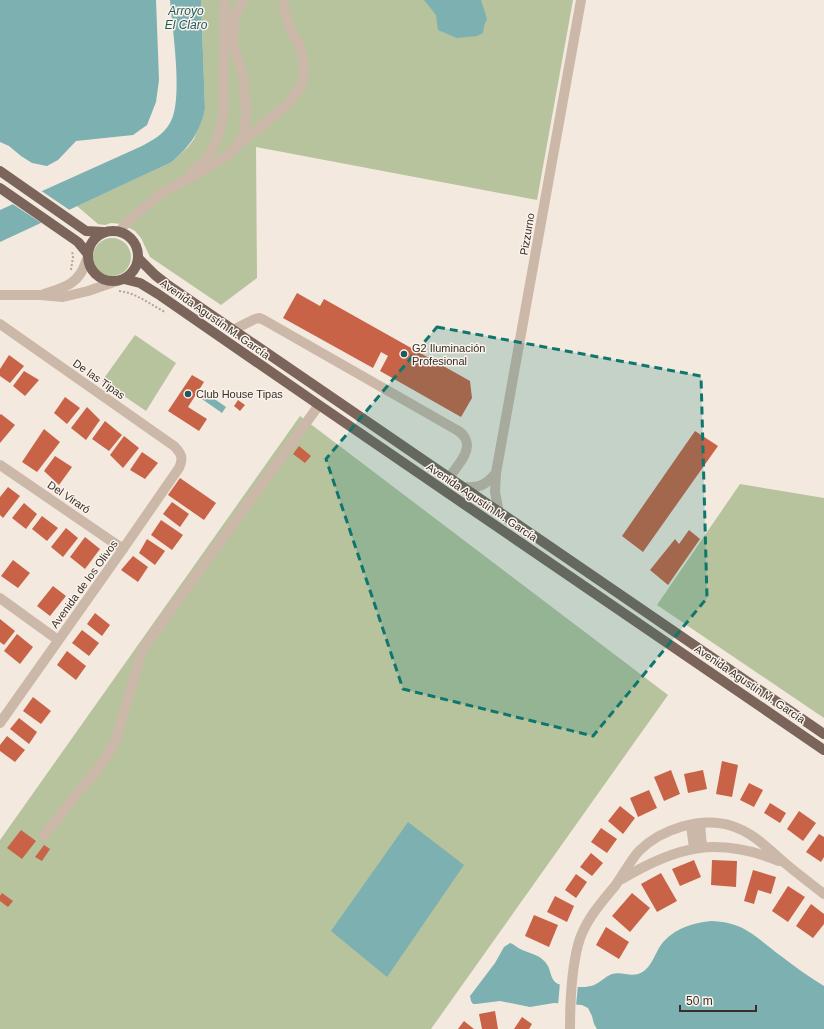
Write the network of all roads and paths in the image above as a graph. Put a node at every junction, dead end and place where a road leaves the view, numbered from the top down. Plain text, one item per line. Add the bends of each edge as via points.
1 (225, 0) edge
2 (243, 0) edge
3 (284, 0) edge
4 (581, 0) edge
5 (239, 144) junction
6 (0, 172) edge
7 (182, 182) junction
8 (0, 188) edge
9 (120, 231) junction
10 (103, 232) junction
11 (70, 246) dead end
12 (87, 256) junction
13 (138, 258) junction
14 (72, 275) dead end
15 (120, 280) junction
16 (0, 295) edge
17 (40, 295) junction
18 (0, 324) edge
19 (233, 330) junction
20 (318, 405) junction
21 (182, 456) joint
22 (0, 465) edge
23 (496, 473) junction
24 (448, 478) junction
25 (462, 488) junction
26 (499, 513) junction
27 (124, 549) junction
28 (0, 598) edge
29 (58, 640) junction
30 (0, 723) edge
31 (824, 734) edge
32 (824, 750) edge
33 (695, 824) junction
34 (44, 836) dead end
35 (698, 848) junction
36 (784, 863) junction
37 (618, 882) junction
38 (824, 894) edge
39 (570, 1029) edge

1 - 7 street via 223,116 217,139 208,156
2 - 5 street via 234,19 233,43 243,75 246,109 245,130
3 - 5 street via 291,31 300,45 304,65 302,84 289,103
4 - 23 street, Pizzurno
5 - 7 street via 229,154
6 - 10 main road via 71,222 86,230
7 - 9 street via 163,192
8 - 12 main road via 78,242
9 - 10 main road
9 - 13 main road via 134,242
10 - 12 main road via 90,244
11 - 14 path via 73,257
12 - 15 main road via 94,273 105,280
12 - 17 street via 84,270 73,282
13 - 15 main road via 131,274
13 - 19 main road, Avenida Agustín M. García via 160,279
15 - 17 street via 63,297
15 - 20 main road, Avenida Agustín M. García via 140,283 158,294
16 - 17 street
18 - 21 street, De las Tipas via 174,446
19 - 24 main road, Avenida Agustín M. García
19 - 24 street via 255,319 264,320 456,429 466,438 467,444 466,450
20 - 32 main road, Avenida Agustín M. García
20 - 34 street via 145,646 108,755 102,766
21 - 27 street, Avenida de los Olivos via 179,468
22 - 27 street, Del Viraró
23 - 25 street via 481,486
23 - 26 street, Pizzurno via 495,492
24 - 25 main road, Avenida Agustín M. García
25 - 26 main road, Avenida Agustín M. García
26 - 31 main road, Avenida Agustín M. García
27 - 29 street, Avenida de los Olivos
28 - 29 street
29 - 30 street, Avenida de los Olivos
33 - 35 street
33 - 36 street via 722,823 743,830 758,839
33 - 37 street via 673,830 648,843
35 - 36 street via 730,847 762,854
35 - 37 street via 661,859
36 - 38 street
37 - 39 street via 598,907 578,944 572,977

